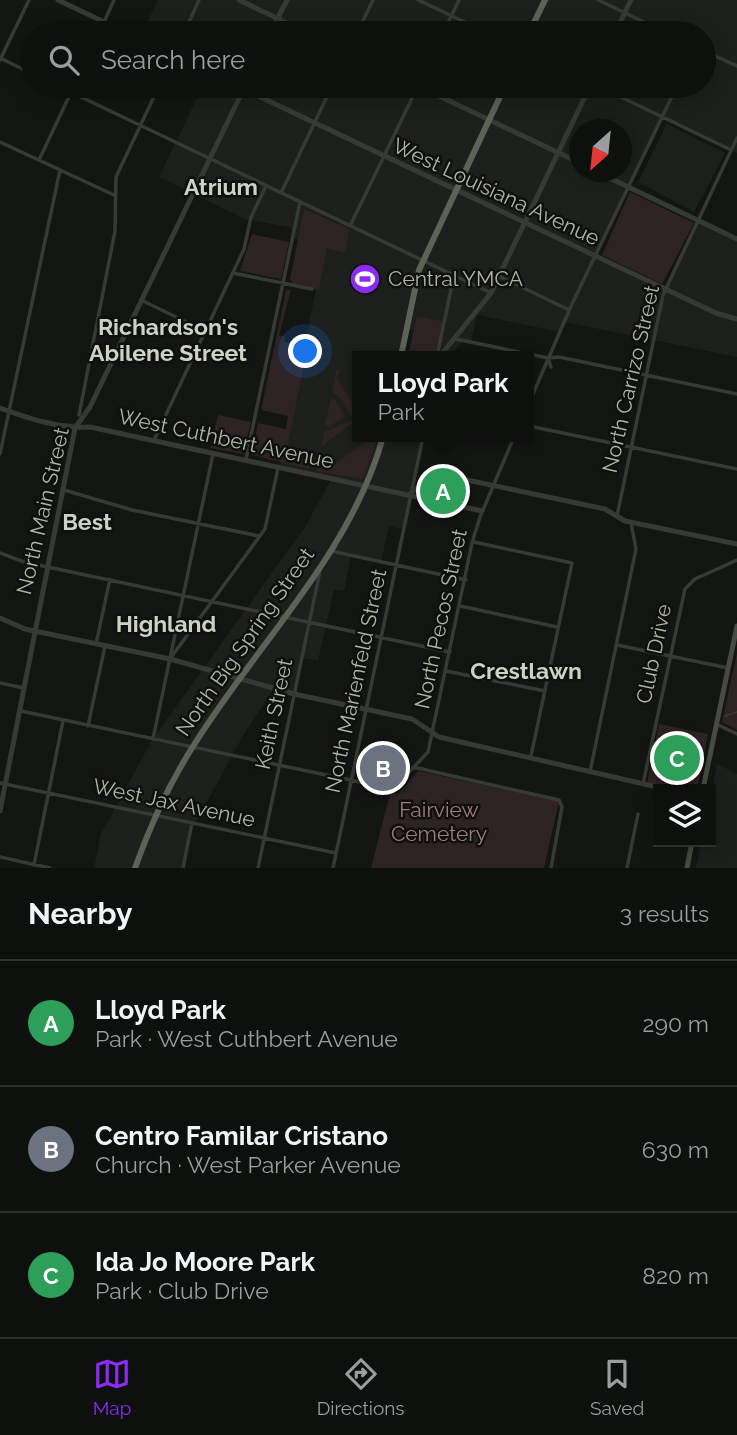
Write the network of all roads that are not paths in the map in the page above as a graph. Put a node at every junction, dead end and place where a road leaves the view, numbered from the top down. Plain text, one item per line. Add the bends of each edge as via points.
1 (29, 0) edge
2 (58, 0) edge
3 (114, 0) edge
4 (199, 0) edge
5 (239, 0) edge
6 (286, 0) edge
7 (373, 0) edge
8 (418, 0) edge
9 (459, 0) edge
10 (545, 0) edge
11 (598, 0) edge
12 (631, 0) edge
13 (625, 13) junction
14 (451, 16) junction
15 (278, 19) junction
16 (102, 21) edge
17 (104, 21) edge
18 (189, 21) edge
19 (282, 21) edge
20 (363, 21) edge
21 (449, 21) edge
22 (462, 21) edge
23 (535, 21) edge
24 (621, 21) edge
25 (642, 21) edge
26 (716, 56) edge
27 (0, 59) edge
28 (737, 66) edge
29 (21, 69) edge
30 (68, 98) edge
31 (84, 98) edge
32 (153, 98) edge
33 (240, 98) edge
34 (267, 98) edge
35 (326, 98) edge
36 (412, 98) edge
37 (443, 98) edge
38 (499, 98) edge
39 (584, 98) edge
40 (624, 98) edge
41 (671, 98) edge
42 (662, 116) junction
43 (489, 120) junction
44 (314, 122) junction
45 (141, 125) junction
46 (737, 138) edge
47 (0, 142) edge
48 (731, 150) junction
49 (558, 153) junction
50 (384, 156) junction
51 (210, 158) junction
52 (569, 158) edge
53 (39, 160) junction
54 (60, 170) junction
55 (618, 182) edge
56 (266, 186) junction
57 (628, 187) junction
58 (456, 190) junction
59 (281, 193) junction
60 (114, 195) junction
61 (300, 202) junction
62 (698, 220) junction
63 (524, 223) junction
64 (350, 226) junction
65 (737, 239) edge
66 (595, 256) junction
67 (423, 261) junction
68 (233, 273) junction
69 (454, 275) junction
70 (499, 276) junction
71 (283, 284) junction
72 (666, 288) junction
73 (312, 289) dead end
74 (491, 293) junction
75 (141, 300) junction
76 (569, 310) junction
77 (737, 319) edge
78 (96, 328) junction
79 (205, 331) junction
80 (124, 335) junction
81 (456, 339) junction
82 (402, 351) edge
83 (440, 351) edge
84 (444, 351) edge
85 (514, 351) edge
86 (534, 355) edge
87 (548, 358) junction
88 (551, 367) dead end
89 (646, 375) junction
90 (534, 391) edge
91 (737, 394) edge
92 (0, 408) edge
93 (9, 412) junction
94 (79, 415) dead end
95 (534, 427) edge
96 (75, 428) junction
97 (154, 440) junction
98 (381, 442) edge
99 (422, 442) edge
100 (512, 442) edge
101 (631, 447) junction
102 (214, 452) junction
103 (0, 454) edge
104 (246, 459) junction
105 (278, 466) junction
106 (737, 469) edge
107 (368, 485) junction
108 (493, 486) junction
109 (62, 489) junction
110 (410, 497) junction
111 (482, 511) junction
112 (617, 516) junction
113 (631, 522) junction
114 (199, 524) junction
115 (259, 536) junction
116 (474, 542) junction
117 (737, 545) edge
118 (331, 551) junction
119 (0, 553) edge
120 (737, 560) edge
121 (396, 565) junction
122 (47, 566) junction
123 (321, 566) junction
124 (110, 579) junction
125 (466, 580) junction
126 (184, 595) junction
127 (212, 601) junction
128 (460, 606) junction
129 (285, 617) junction
130 (0, 618) edge
131 (310, 622) junction
132 (737, 626) edge
133 (558, 627) junction
134 (33, 631) junction
135 (381, 637) junction
136 (96, 644) junction
137 (617, 645) junction
138 (105, 646) junction
139 (450, 652) junction
140 (670, 656) junction
141 (170, 659) junction
142 (728, 668) junction
143 (446, 671) junction
144 (240, 679) junction
145 (0, 683) edge
146 (24, 688) junction
147 (545, 691) junction
148 (295, 694) junction
149 (366, 709) junction
150 (21, 712) junction
151 (64, 721) junction
152 (716, 723) junction
153 (88, 726) junction
154 (432, 733) junction
155 (737, 734) edge
156 (153, 739) junction
157 (192, 747) junction
158 (531, 756) junction
159 (279, 766) junction
160 (413, 767) junction
161 (590, 773) junction
162 (351, 781) junction
163 (3, 784) edge
164 (643, 784) junction
165 (704, 784) edge
166 (653, 786) edge
167 (48, 793) junction
168 (0, 811) edge
169 (638, 814) dead end
170 (156, 815) junction
171 (192, 823) junction
172 (264, 838) junction
173 (691, 847) edge
174 (336, 853) junction
175 (0, 858) edge
176 (34, 864) junction
177 (551, 867) edge
178 (50, 868) edge
179 (135, 868) edge
180 (183, 868) edge
181 (258, 868) edge
182 (333, 868) edge
183 (558, 868) edge
184 (627, 868) edge
185 (687, 868) edge

1 - 27 street
2 - 16 street
3 - 17 street
4 - 18 street
5 - 15 street
6 - 15 street
7 - 20 street
8 - 14 street
9 - 14 street
10 - 23 highway
11 - 13 street
12 - 13 street
13 - 24 street
13 - 25 street
14 - 21 street
14 - 22 street
15 - 19 street
26 - 28 street
27 - 29 street
30 - 53 street
31 - 45 street
32 - 45 street
33 - 51 street, North Main Street
34 - 44 street, West Louisiana Avenue
35 - 44 street
36 - 50 street
37 - 43 street
38 - 43 highway
39 - 49 street
40 - 42 street
41 - 42 street
42 - 48 street
42 - 57 street
43 - 49 street
43 - 58 highway
44 - 50 street, West Louisiana Avenue
44 - 59 street
45 - 51 street
45 - 60 street via 116,177
46 - 48 street, North Carrizo Street
47 - 53 street
48 - 62 street, North Carrizo Street
49 - 52 street
49 - 63 street
50 - 58 street, West Louisiana Avenue
50 - 64 street
51 - 56 street
51 - 75 street, North Main Street
53 - 54 street
54 - 60 street
54 - 93 street
55 - 57 street
56 - 59 street
56 - 68 street
57 - 62 street
57 - 66 street
58 - 63 street, West Louisiana Avenue
58 - 67 highway
59 - 61 street
60 - 78 street via 116,231
61 - 64 street
61 - 71 street
62 - 65 street
62 - 72 street, North Carrizo Street
63 - 66 street, West Louisiana Avenue
63 - 70 street
64 - 67 street
66 - 72 street, West Louisiana Avenue
66 - 76 street
67 - 69 street
67 - 82 highway
68 - 71 street
68 - 79 street
69 - 74 street
69 - 83 street
70 - 74 street
70 - 76 street
71 - 73 street
71 - 104 street
72 - 77 street, West Louisiana Avenue
72 - 89 street, North Carrizo Street
74 - 81 street
75 - 79 street
75 - 80 street, North Main Street
76 - 87 street
78 - 80 street
78 - 94 street
79 - 97 street
80 - 96 street, North Main Street
81 - 84 street
81 - 85 street
86 - 87 street
87 - 88 street
87 - 89 street
87 - 90 street
89 - 91 street
89 - 101 street, North Carrizo Street
92 - 93 street, West Cuthbert Avenue
93 - 96 street, West Cuthbert Avenue
93 - 103 street
95 - 101 street
96 - 97 street, West Cuthbert Avenue via 90,426
96 - 109 street, North Main Street
97 - 102 street, West Cuthbert Avenue
98 - 107 highway, North Big Spring Street
99 - 110 street, North Marienfeld Street
100 - 108 street, North Pecos Street
101 - 106 street
101 - 112 street, North Carrizo Street
102 - 104 street, West Cuthbert Avenue
102 - 114 street
104 - 105 street, West Cuthbert Avenue
105 - 107 street, West Cuthbert Avenue
105 - 115 street via 265,529
107 - 110 street, West Cuthbert Avenue
107 - 118 highway, North Big Spring Street
108 - 110 street via 432,477
108 - 111 street, North Pecos Street
108 - 112 street via 605,509
109 - 114 street
109 - 122 street, North Main Street
110 - 111 street, West Cuthbert Avenue
110 - 121 street, North Marienfeld Street
111 - 116 street, North Pecos Street
112 - 113 street
113 - 117 street
113 - 137 street via 636,549
114 - 115 street
114 - 126 street
115 - 127 street
116 - 125 street, North Pecos Street
116 - 133 street via 572,563
118 - 121 street
118 - 123 highway, North Big Spring Street
119 - 122 street
120 - 140 street, Club Drive via 688,584
121 - 125 street
121 - 135 street, North Marienfeld Street
122 - 124 street
122 - 134 street, North Main Street
123 - 129 highway, North Big Spring Street
123 - 131 street, Keith Street
124 - 126 street
124 - 136 street
125 - 128 street, North Pecos Street
126 - 127 street
126 - 141 street
127 - 129 street
127 - 141 street
128 - 133 street
128 - 139 street, North Pecos Street
129 - 131 street
129 - 144 highway, North Big Spring Street
130 - 134 street
131 - 135 street
131 - 148 street, Keith Street
132 - 142 main road
133 - 147 street
134 - 136 street
134 - 146 street, North Main Street
135 - 139 street
135 - 149 street, North Marienfeld Street
136 - 138 street
137 - 140 street
137 - 161 street
138 - 141 street
138 - 153 street
139 - 143 street, North Pecos Street
140 - 142 street
140 - 164 street, Club Drive
141 - 144 street
141 - 156 street
142 - 152 main road
143 - 147 street
143 - 154 street, North Pecos Street
144 - 148 street
144 - 157 highway, North Big Spring Street
145 - 146 street
146 - 150 street, North Main Street
147 - 158 street
148 - 149 street
148 - 159 street, Keith Street
149 - 154 street via 412,719
149 - 162 street, North Marienfeld Street
150 - 151 street
150 - 163 street, North Main Street
151 - 153 street
151 - 167 street
152 - 155 street
152 - 165 main road
153 - 156 street
154 - 158 street
154 - 160 street, North Pecos Street via 428,752
156 - 157 street
157 - 159 street
157 - 170 highway, North Big Spring Street
158 - 161 street
159 - 162 street
159 - 172 street, Keith Street
160 - 162 street, North Pecos Street via 393,789
160 - 177 street via 562,803
161 - 164 street
162 - 174 street, North Marienfeld Street
163 - 167 street, West Jax Avenue
163 - 168 street, North Main Street
164 - 166 street
167 - 170 street, West Jax Avenue
167 - 176 street
169 - 184 street
170 - 171 street, West Jax Avenue
170 - 179 highway, North Big Spring Street
171 - 172 street, West Jax Avenue
171 - 180 street
172 - 174 street, West Jax Avenue
172 - 181 street, Keith Street
173 - 185 main road
174 - 182 street, North Marienfeld Street
175 - 176 street
176 - 178 street
177 - 183 street

